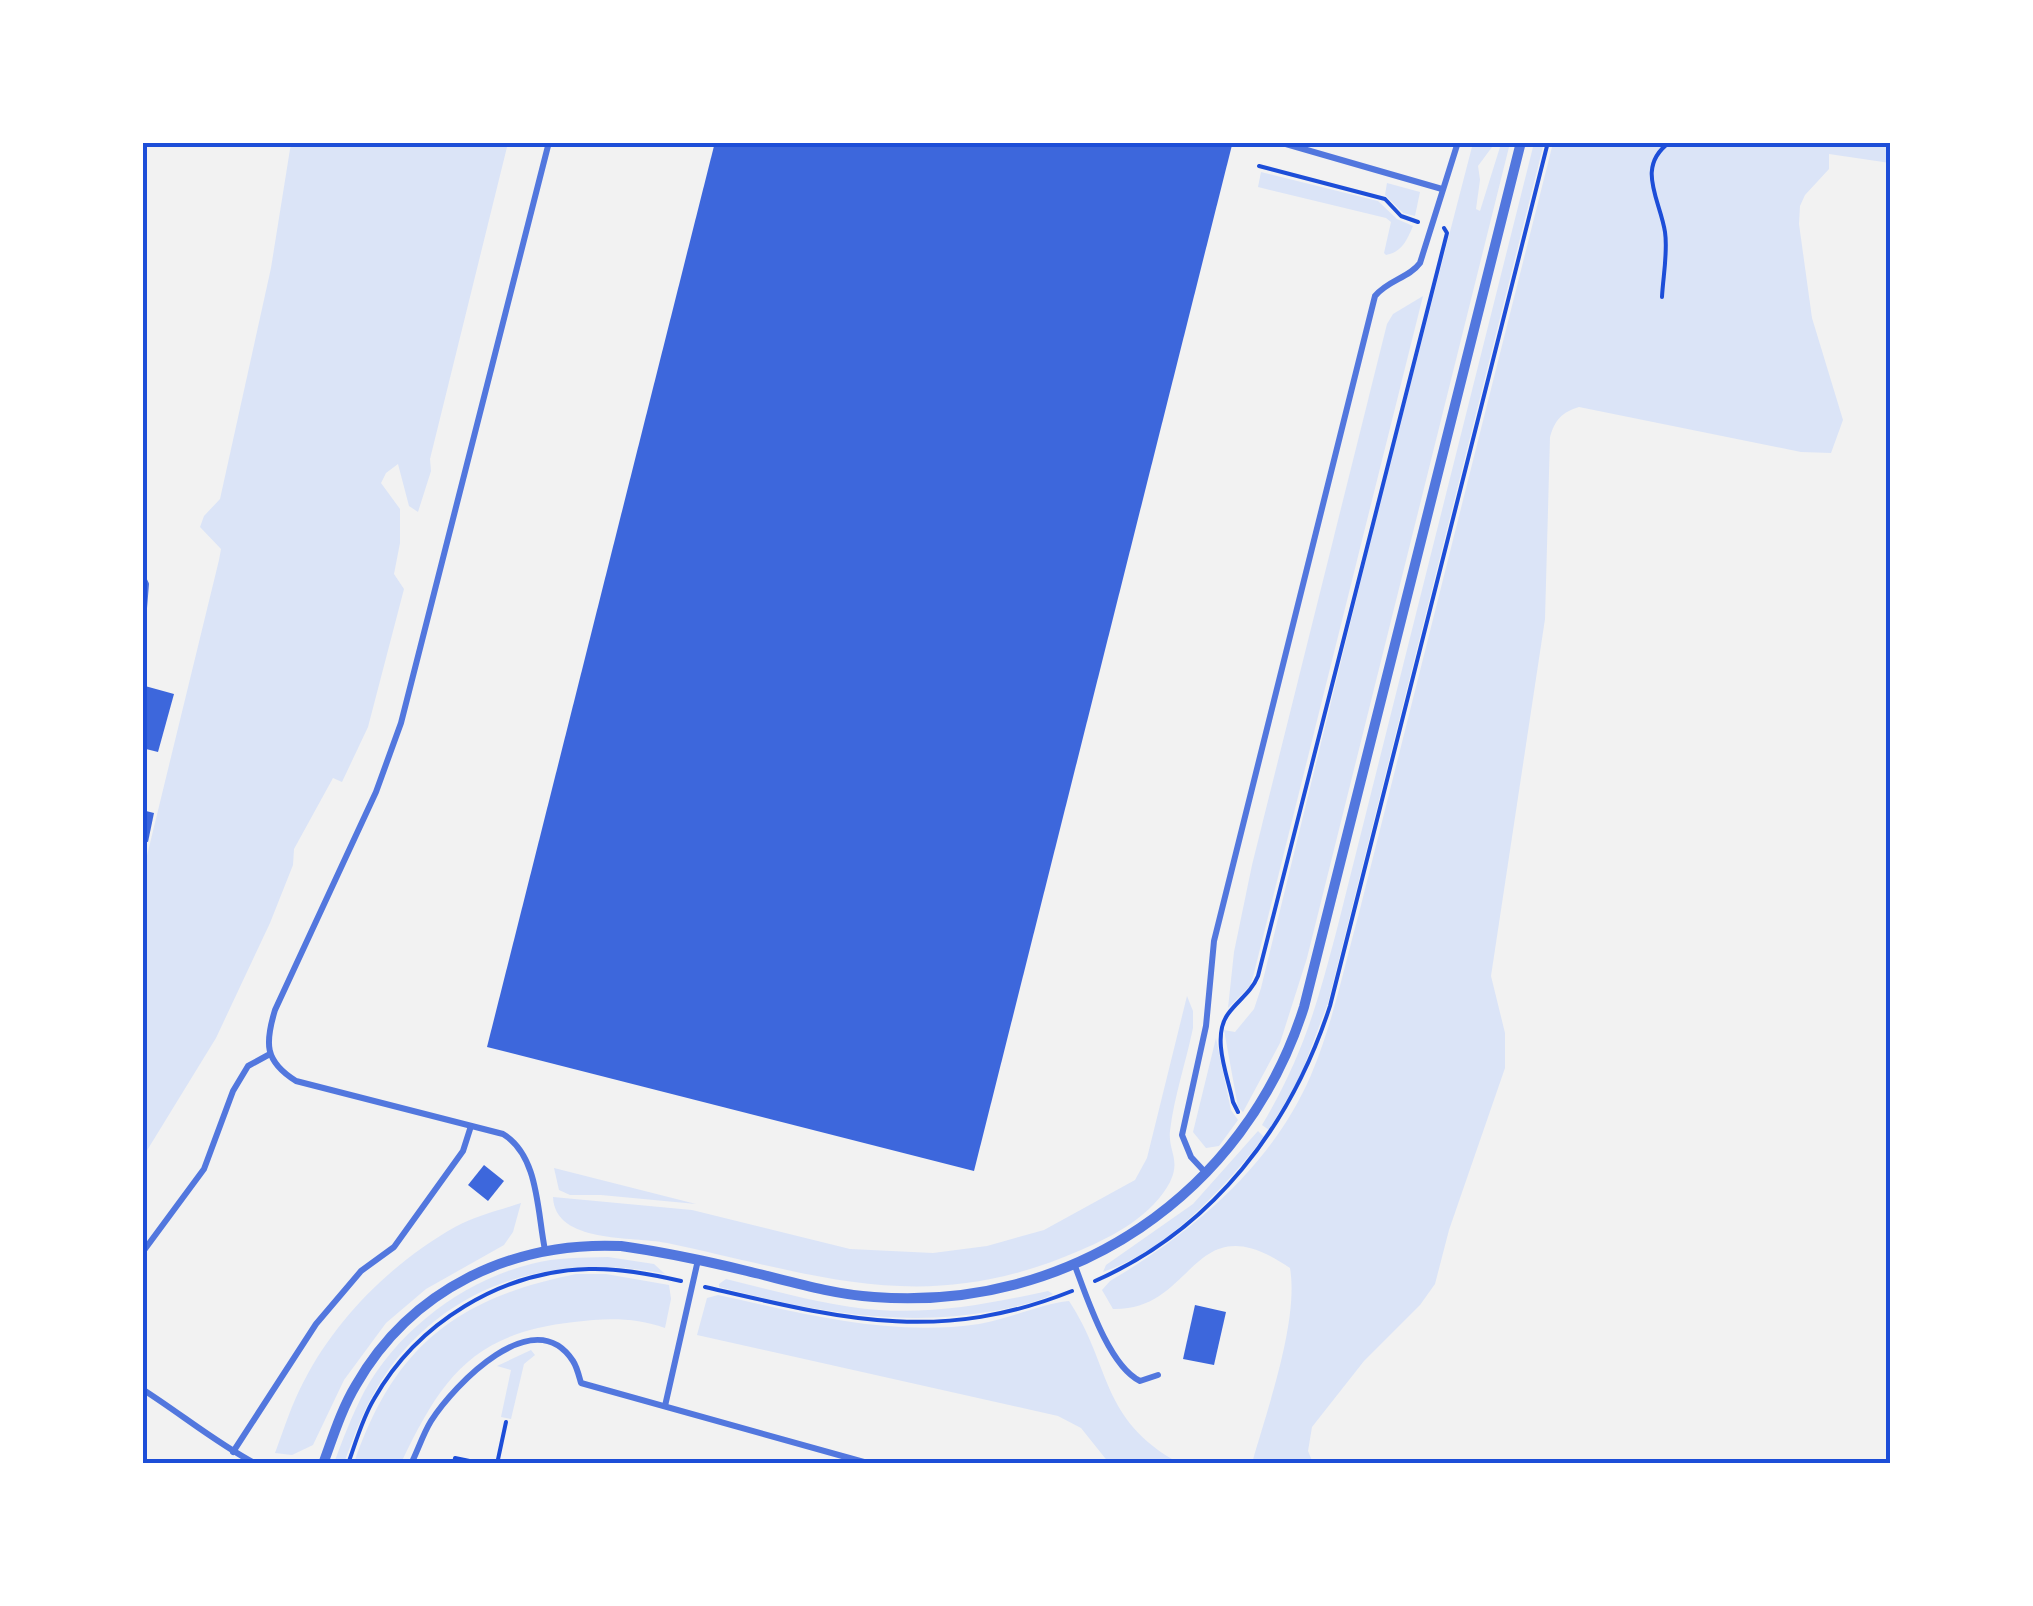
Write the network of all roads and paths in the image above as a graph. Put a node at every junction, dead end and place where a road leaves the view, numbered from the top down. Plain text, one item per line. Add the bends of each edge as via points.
1 (549, 142) edge
2 (1279, 142) edge
3 (1458, 142) edge
4 (1521, 142) edge
5 (1548, 142) edge
6 (1670, 142) edge
7 (1259, 166) dead end
8 (1442, 189) junction
9 (1418, 222) dead end
10 (1442, 227) dead end
11 (1662, 298) dead end
12 (142, 576) edge
13 (142, 632) edge
14 (270, 1054) junction
15 (1250, 1122) junction
16 (471, 1126) junction
17 (1270, 1136) junction
18 (1205, 1172) junction
19 (545, 1250) junction
20 (142, 1254) edge
21 (698, 1260) junction
22 (1075, 1266) junction
23 (692, 1284) junction
24 (1083, 1286) junction
25 (1158, 1376) dead end
26 (142, 1388) edge
27 (665, 1406) junction
28 (506, 1422) dead end
29 (233, 1452) junction
30 (256, 1464) edge
31 (323, 1464) edge
32 (348, 1464) edge
33 (411, 1464) edge
34 (454, 1464) edge
35 (484, 1464) edge
36 (497, 1464) edge
37 (871, 1464) edge

1 - 14 lane via 401,723 275,1010
2 - 8 lane
3 - 8 lane
4 - 15 street via 1304,1007
5 - 17 path via 1330,1006 1307,1071
6 - 11 path via 1659,150 1649,178 1666,233
7 - 9 path via 1386,200 1400,216
8 - 18 lane via 1420,263 1376,296 1214,941 1206,1026 1182,1135
10 - 15 path via 1447,230 1258,976 1220,1034 1236,1110
12 - 13 lane
14 - 16 lane via 296,1080
14 - 20 lane via 248,1066 204,1168
15 - 17 path
15 - 18 street
16 - 19 lane via 518,1144 530,1166
16 - 29 lane via 463,1151 394,1248 361,1271 316,1324
17 - 24 path via 1199,1214 1130,1264
18 - 22 street via 1137,1232
19 - 21 street via 621,1246
19 - 31 street via 462,1280 402,1324 354,1388
21 - 22 street via 858,1296 910,1298 980,1292
21 - 23 lane
22 - 24 lane
23 - 24 path via 832,1316 908,1323 1016,1310
23 - 27 lane
23 - 32 path via 590,1269 534,1277 471,1302 427,1333 391,1372
24 - 25 lane via 1124,1370 1140,1381
26 - 29 lane
27 - 33 lane via 582,1383 557,1345 527,1340 500,1352 450,1396
27 - 37 lane
28 - 36 path
29 - 30 lane
34 - 35 path via 455,1458

